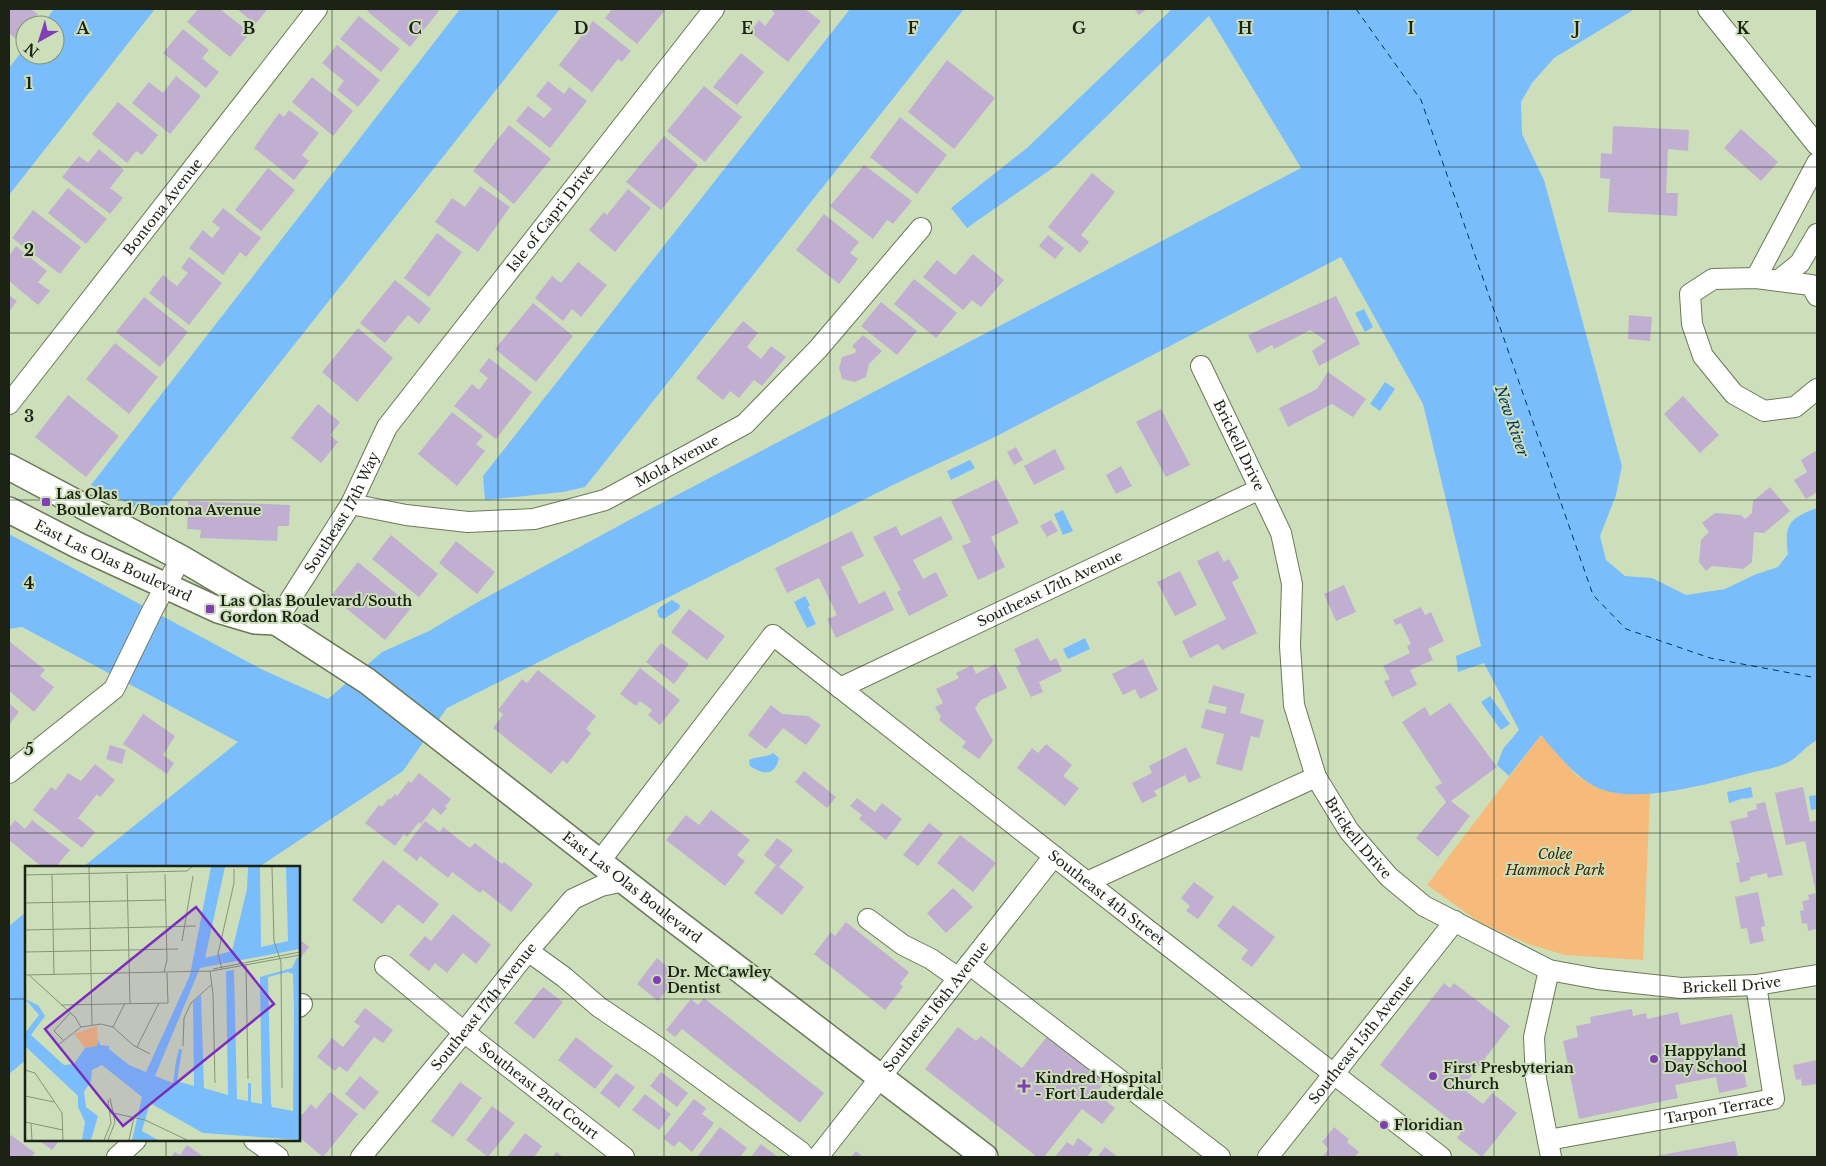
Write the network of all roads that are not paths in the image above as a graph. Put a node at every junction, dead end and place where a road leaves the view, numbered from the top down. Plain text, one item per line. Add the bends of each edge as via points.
1 (317, 9) edge
2 (714, 9) edge
3 (1708, 9) edge
4 (1817, 145) edge
5 (1817, 164) edge
6 (921, 228) dead end
7 (1817, 234) edge
8 (1756, 278) junction
9 (1779, 280) junction
10 (1817, 296) edge
11 (1201, 366) dead end
12 (1817, 389) edge
13 (9, 404) edge
14 (387, 427) joint
15 (9, 467) edge
16 (1260, 489) junction
17 (351, 504) junction
18 (9, 510) edge
19 (181, 558) junction
20 (166, 587) junction
21 (276, 622) junction
22 (840, 688) junction
23 (9, 773) edge
24 (1316, 777) junction
25 (1054, 856) junction
26 (600, 861) junction
27 (624, 881) junction
28 (1087, 882) junction
29 (868, 919) dead end
30 (1455, 921) junction
31 (528, 951) junction
32 (385, 966) dead end
33 (1549, 970) junction
34 (963, 971) junction
35 (1817, 975) edge
36 (1756, 985) junction
37 (464, 1032) junction
38 (1334, 1075) junction
39 (880, 1078) junction
40 (135, 1141) edge
41 (255, 1141) edge
42 (1550, 1148) edge
43 (117, 1157) edge
44 (278, 1157) edge
45 (361, 1157) edge
46 (624, 1157) edge
47 (804, 1157) edge
48 (818, 1157) edge
49 (985, 1157) edge
50 (1220, 1157) edge
51 (1268, 1157) edge
52 (1441, 1157) edge

1 - 13 street, Bontona Avenue
2 - 14 street, Isle of Capri Drive
3 - 4 street
5 - 8 street
6 - 17 street, Mola Avenue via 818,349 745,424 605,500 534,519 468,522 406,515
7 - 9 street via 1800,263
8 - 9 street
8 - 12 street via 1713,278 1690,294 1692,324 1703,356 1734,394 1764,411 1795,407
9 - 10 street via 1811,286
11 - 16 street, Brickell Drive
14 - 17 street, Southeast 17th Way
15 - 19 main road, East Las Olas Boulevard
16 - 22 street, Southeast 17th Avenue
16 - 24 street, Brickell Drive via 1281,533 1292,584 1290,646 1294,705
17 - 21 street, Southeast 17th Way
18 - 20 main road, East Las Olas Boulevard
19 - 20 street
19 - 21 main road, East Las Olas Boulevard via 257,603
20 - 21 main road, East Las Olas Boulevard via 218,610 255,621
20 - 23 street via 114,689
21 - 26 main road, East Las Olas Boulevard via 367,680
22 - 25 street, Southeast 4th Street
22 - 26 street, Southeast 4th Street via 773,635
24 - 28 street
24 - 30 street, Brickell Drive via 1349,831 1389,877 1424,906
25 - 28 street, Southeast 4th Street
25 - 34 street, Southeast 16th Avenue
26 - 27 main road, East Las Olas Boulevard
27 - 31 street, Southeast 17th Avenue via 600,886 573,899
27 - 39 main road, East Las Olas Boulevard
28 - 38 street, Southeast 4th Street
29 - 34 street via 903,945
30 - 33 street, Brickell Drive
30 - 38 street, Southeast 15th Avenue
31 - 37 street, Southeast 17th Avenue
31 - 47 street
32 - 37 street, Southeast 2nd Court
33 - 36 street, Brickell Drive via 1681,988
33 - 42 street via 1534,1037 1536,1080
34 - 39 street, Southeast 16th Avenue
34 - 50 street
35 - 36 street, Brickell Drive
36 - 42 street, Tarpon Terrace via 1774,1099
37 - 45 street, Southeast 17th Avenue
37 - 46 street, Southeast 2nd Court
38 - 51 street, Southeast 15th Avenue
38 - 52 street, Southeast 4th Street
39 - 48 street, Southeast 16th Avenue
39 - 49 main road, East Las Olas Boulevard
40 - 43 street
41 - 44 street

